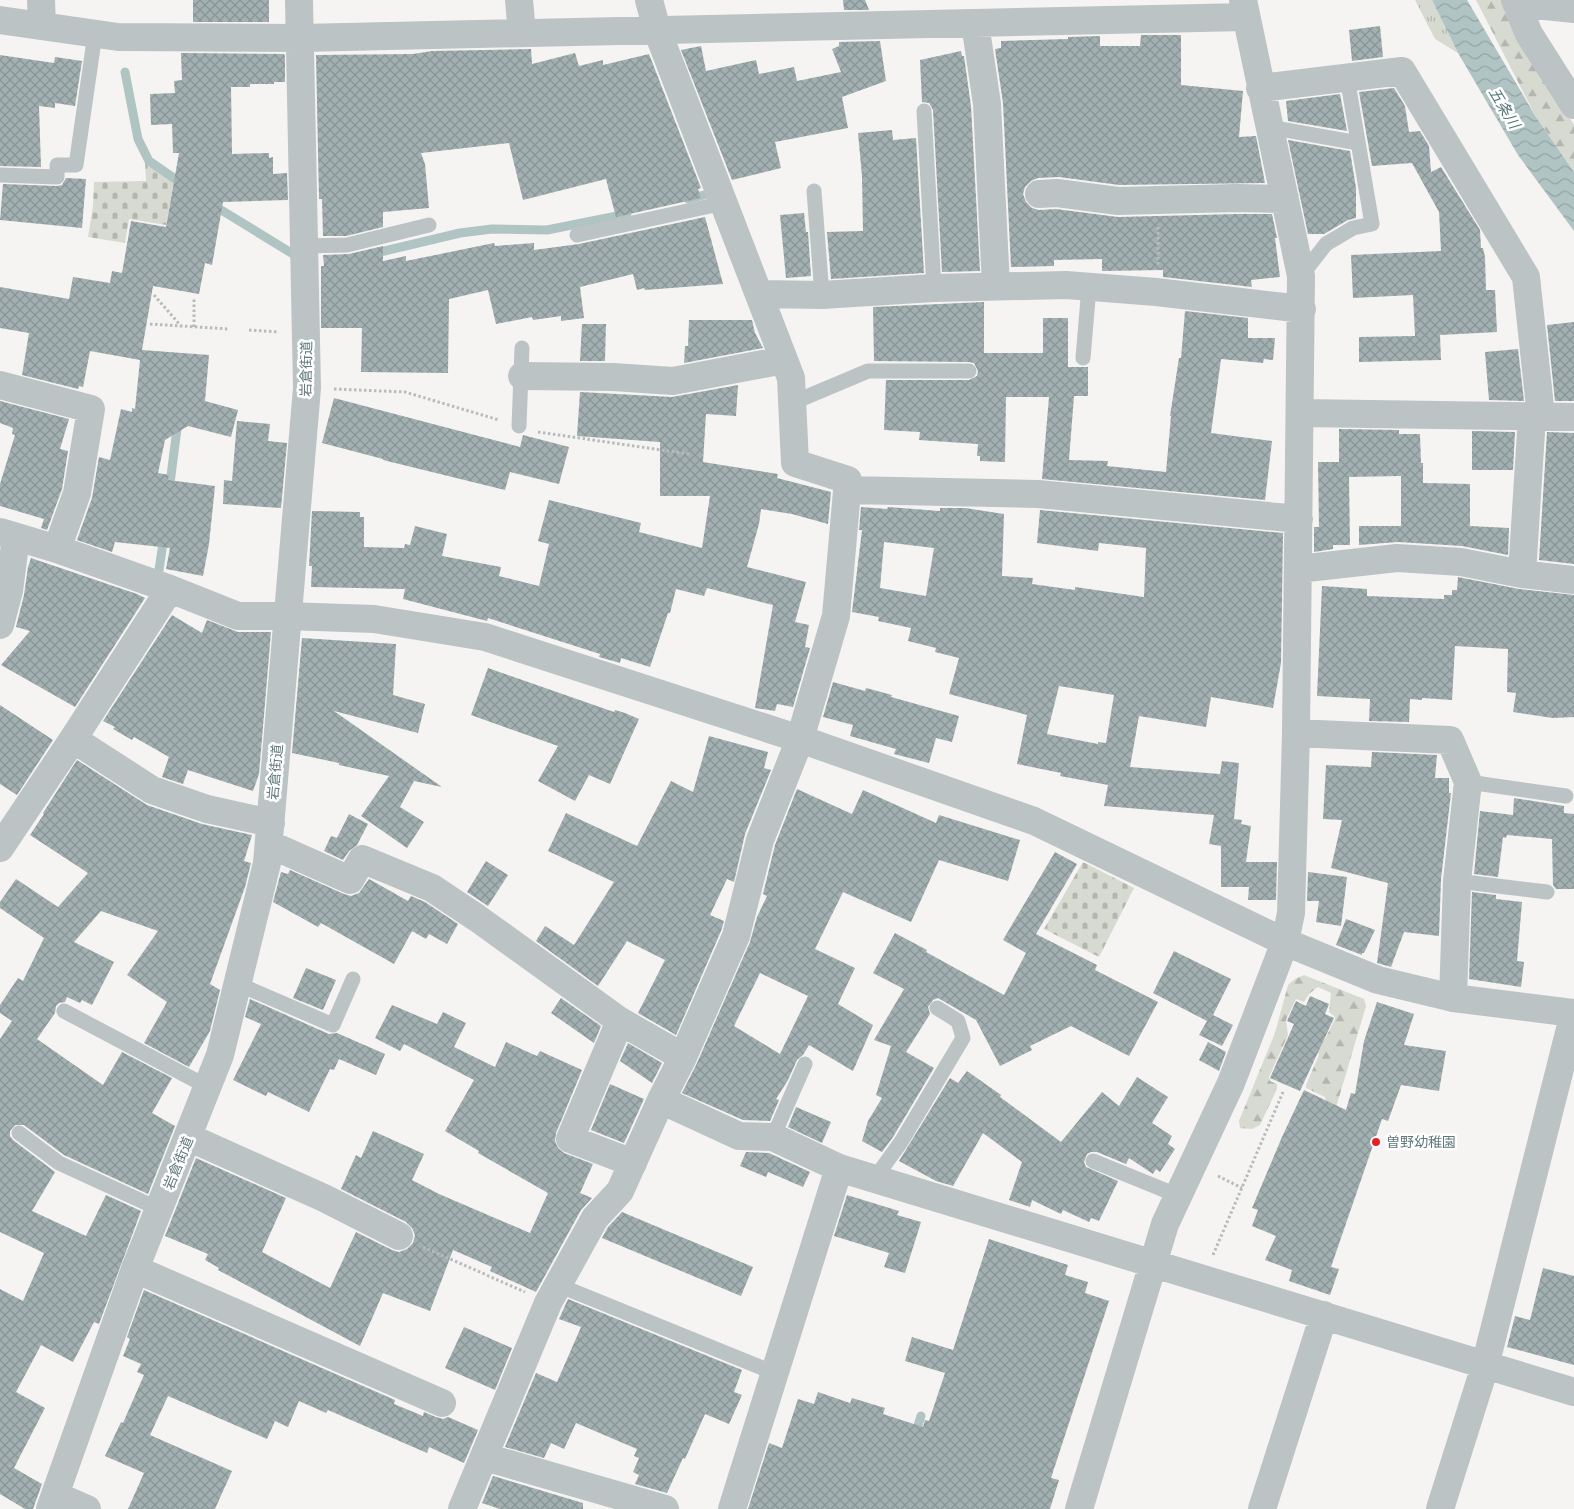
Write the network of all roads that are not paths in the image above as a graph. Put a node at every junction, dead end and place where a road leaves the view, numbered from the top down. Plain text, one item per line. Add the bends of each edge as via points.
1 (299, 0) edge
2 (519, 0) edge
3 (649, 0) edge
4 (1516, 1) edge
5 (1244, 8) edge
6 (1574, 9) edge
7 (42, 13) edge
8 (0, 20) edge
9 (975, 23) junction
10 (657, 30) junction
11 (522, 33) junction
12 (95, 34) junction
13 (301, 38) junction
14 (1347, 78) junction
15 (1260, 88) junction
16 (1574, 105) edge
17 (924, 111) dead end
18 (1269, 127) junction
19 (1358, 143) junction
20 (0, 176) edge
21 (814, 191) dead end
22 (1039, 194) dead end
23 (1286, 199) junction
24 (724, 203) junction
25 (429, 225) dead end
26 (577, 235) dead end
27 (305, 246) junction
28 (1301, 276) junction
29 (996, 286) junction
30 (1089, 287) junction
31 (934, 288) junction
32 (759, 294) junction
33 (822, 294) junction
34 (1302, 309) junction
35 (522, 348) dead end
36 (1083, 358) dead end
37 (784, 360) junction
38 (969, 371) dead end
39 (522, 376) junction
40 (0, 386) edge
41 (792, 404) junction
42 (1301, 413) junction
43 (1536, 416) junction
44 (1574, 417) edge
45 (519, 426) road end
46 (848, 490) junction
47 (1299, 519) junction
48 (8, 534) edge
49 (57, 549) junction
50 (1298, 569) junction
51 (1522, 574) junction
52 (1574, 580) edge
53 (170, 589) junction
54 (287, 616) junction
55 (0, 625) edge
56 (1296, 734) junction
57 (73, 739) junction
58 (800, 739) junction
59 (1468, 782) junction
60 (1566, 796) dead end
61 (270, 834) junction
62 (0, 848) edge
63 (1457, 881) junction
64 (1547, 892) dead end
65 (1285, 942) junction
66 (353, 979) dead end
67 (238, 984) junction
68 (1454, 998) junction
69 (937, 1008) dead end
70 (64, 1011) dead end
71 (1574, 1013) edge
72 (620, 1021) junction
73 (683, 1057) junction
74 (805, 1064) dead end
75 (208, 1087) junction
76 (661, 1100) junction
77 (19, 1133) dead end
78 (188, 1137) junction
79 (773, 1137) junction
80 (1093, 1161) dead end
81 (633, 1162) junction
82 (839, 1168) junction
83 (875, 1178) junction
84 (1179, 1196) junction
85 (160, 1209) junction
86 (399, 1236) road end
87 (1154, 1263) junction
88 (135, 1269) junction
89 (553, 1294) junction
90 (1324, 1315) junction
91 (1485, 1366) junction
92 (775, 1373) junction
93 (1574, 1392) edge
94 (442, 1403) dead end
95 (485, 1457) junction
96 (53, 1502) edge
97 (87, 1509) edge
98 (462, 1509) edge
99 (665, 1509) edge
100 (732, 1509) edge
101 (1079, 1509) edge
102 (1262, 1509) edge
103 (1440, 1509) edge

1 - 13 street, 岩倉街道
2 - 11 street
3 - 10 street
4 - 6 street
4 - 16 street via 1530,34
5 - 9 street
5 - 15 street
7 - 8 street
7 - 12 street
9 - 10 street
9 - 29 street via 987,104
10 - 11 street
10 - 24 street
11 - 13 street
12 - 13 street via 118,37
12 - 20 lane via 76,165 57,165 57,177
13 - 27 street, 岩倉街道
14 - 15 street
14 - 19 lane
14 - 43 street via 1402,71 1526,277
15 - 18 street
17 - 31 lane
18 - 19 lane
18 - 23 street
19 - 28 lane via 1372,224 1353,228 1326,244
21 - 33 lane
22 - 23 street via 1058,193 1118,201
23 - 28 street
24 - 26 lane
24 - 32 street
25 - 27 lane via 348,245
27 - 54 street, 岩倉街道 via 307,388
28 - 34 street
29 - 30 street
29 - 31 street
30 - 34 street
30 - 36 lane
31 - 33 street
32 - 33 street
32 - 37 street
34 - 42 street
35 - 39 lane
37 - 39 street via 673,381
37 - 41 street via 791,378
38 - 41 lane via 868,371
39 - 45 lane
40 - 49 street via 90,409 77,493
41 - 46 street via 795,463 848,480
42 - 43 street
42 - 47 street
43 - 44 street
43 - 51 street
46 - 47 street via 1038,494
46 - 58 street via 836,616
47 - 50 street
48 - 49 street
48 - 55 street via 9,591
49 - 53 street
50 - 51 street via 1397,558 1461,562
50 - 56 street
51 - 52 street
53 - 54 street via 238,616
53 - 57 street
54 - 58 street via 374,619 485,637
54 - 61 street, 岩倉街道
56 - 59 street via 1450,740
56 - 65 street via 1291,912
57 - 61 street via 152,790
57 - 62 street
58 - 65 street via 1034,821
58 - 73 street via 760,840 736,936
59 - 60 lane
59 - 63 street
61 - 67 street, 岩倉街道 via 267,863
61 - 72 street via 350,880 362,859 432,888
63 - 64 lane
63 - 68 street
65 - 68 street via 1378,980
65 - 84 street via 1231,1082
66 - 67 lane via 333,1025
67 - 75 street, 岩倉街道 via 220,1055
68 - 71 street
69 - 83 lane via 958,1022 963,1038 901,1142
70 - 75 lane
71 - 91 street
72 - 73 street
72 - 81 street via 570,1139
73 - 76 street
74 - 79 lane
75 - 78 street, 岩倉街道
76 - 79 street via 739,1136
76 - 81 street
77 - 85 lane via 59,1164
78 - 85 street, 岩倉街道
78 - 86 street via 324,1198
79 - 82 street
80 - 84 lane
81 - 89 street via 620,1192 595,1218
82 - 83 street
82 - 92 street
83 - 87 street
84 - 87 street via 1165,1224
85 - 88 street, 岩倉街道
87 - 90 street
87 - 101 street
88 - 94 street
88 - 96 street, 岩倉街道
89 - 92 lane
89 - 95 street
90 - 91 street
90 - 102 street
91 - 93 street
91 - 103 street
92 - 100 street
95 - 98 street
95 - 99 street
96 - 97 street

